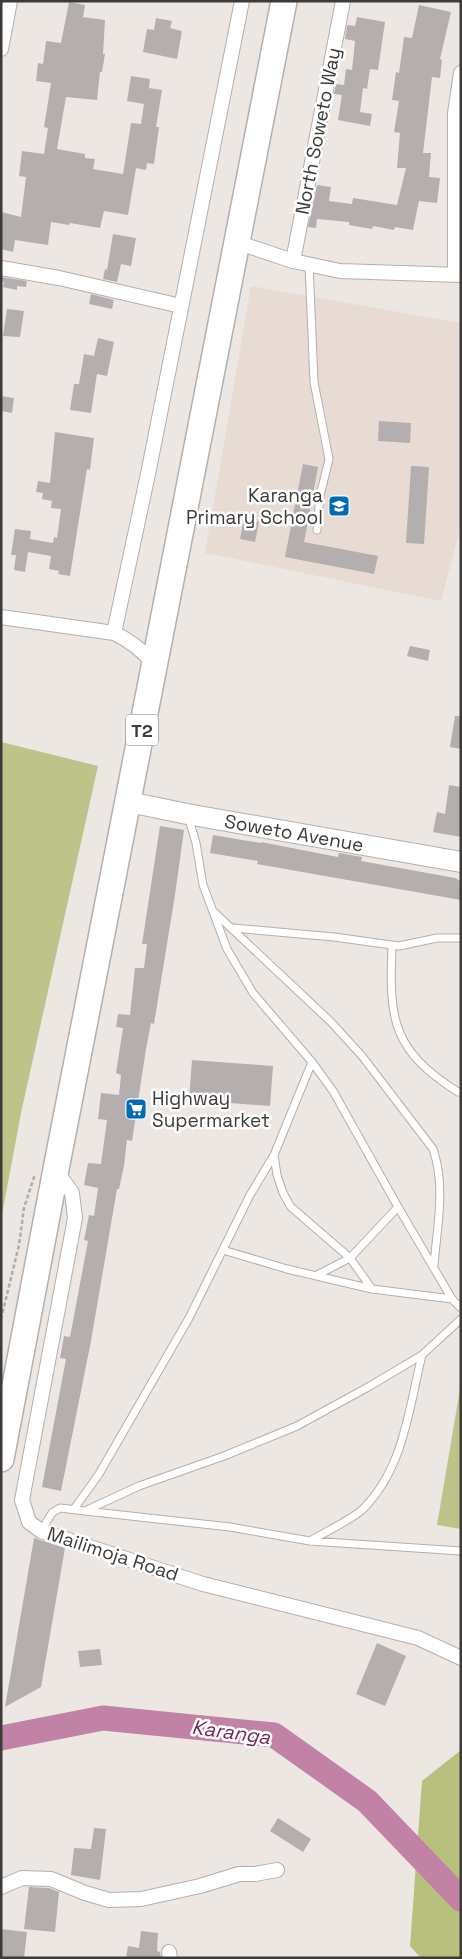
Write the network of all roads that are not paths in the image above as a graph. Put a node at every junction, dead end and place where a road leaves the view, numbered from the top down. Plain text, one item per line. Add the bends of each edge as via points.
1 (10, 1) edge
2 (242, 1) edge
3 (284, 1) edge
4 (343, 1) edge
5 (1, 50) edge
6 (461, 73) edge
7 (458, 114) edge
8 (457, 160) edge
9 (236, 242) junction
10 (293, 261) junction
11 (309, 265) junction
12 (1, 268) edge
13 (458, 275) edge
14 (181, 306) junction
15 (317, 530) dead end
16 (1, 617) edge
17 (114, 633) junction
18 (154, 664) junction
19 (129, 802) junction
20 (187, 814) junction
21 (461, 862) edge
22 (214, 912) junction
23 (232, 928) junction
24 (461, 938) edge
25 (392, 946) junction
26 (312, 1062) junction
27 (458, 1092) dead end
28 (274, 1154) junction
29 (56, 1170) junction
30 (398, 1207) junction
31 (223, 1250) junction
32 (350, 1258) junction
33 (434, 1266) junction
34 (317, 1275) junction
35 (372, 1290) junction
36 (452, 1298) junction
37 (461, 1308) edge
38 (461, 1319) edge
39 (422, 1355) junction
40 (1, 1459) edge
41 (74, 1508) junction
42 (85, 1511) junction
43 (41, 1531) junction
44 (310, 1541) junction
45 (461, 1551) edge
46 (461, 1658) edge
47 (277, 1870) dead end
48 (1, 1887) edge

1 - 5 street
2 - 14 street
3 - 9 highway, T2
4 - 10 street, North Soweto Way
6 - 7 street
7 - 8 street
8 - 13 street
9 - 10 street
9 - 18 highway, T2
10 - 11 street
11 - 13 street via 384,274
11 - 15 lane via 314,382 329,459 320,496
12 - 14 street
14 - 17 street
16 - 17 street
17 - 18 street via 129,640
18 - 19 highway, T2
19 - 20 street, Soweto Avenue
19 - 29 highway, T2
20 - 21 street, Soweto Avenue
20 - 22 lane via 203,886
22 - 23 lane
22 - 26 lane via 227,949 244,979
23 - 25 lane
23 - 33 lane via 362,1056 433,1149 441,1185
24 - 25 lane via 438,938
25 - 27 lane via 391,994 401,1037 421,1064
26 - 28 lane
26 - 30 lane via 333,1091
28 - 31 lane
28 - 32 lane via 277,1175 291,1208
29 - 40 highway, T2
29 - 43 street, Mailimoja Road via 72,1193 75,1218 22,1500 29,1522
30 - 32 lane
30 - 33 lane
31 - 34 lane
31 - 41 lane via 189,1318 99,1474
32 - 34 lane
32 - 35 lane
33 - 36 lane
34 - 35 lane
35 - 36 lane
36 - 37 lane
38 - 39 lane
39 - 42 lane via 297,1426 139,1486
39 - 44 lane via 406,1431 392,1466 362,1510
41 - 42 lane
41 - 43 lane via 60,1508 52,1513
42 - 44 lane via 230,1527
43 - 46 street, Mailimoja Road via 203,1584 418,1638
44 - 45 lane
47 - 48 street via 240,1874 141,1899 109,1900 51,1879 22,1878

